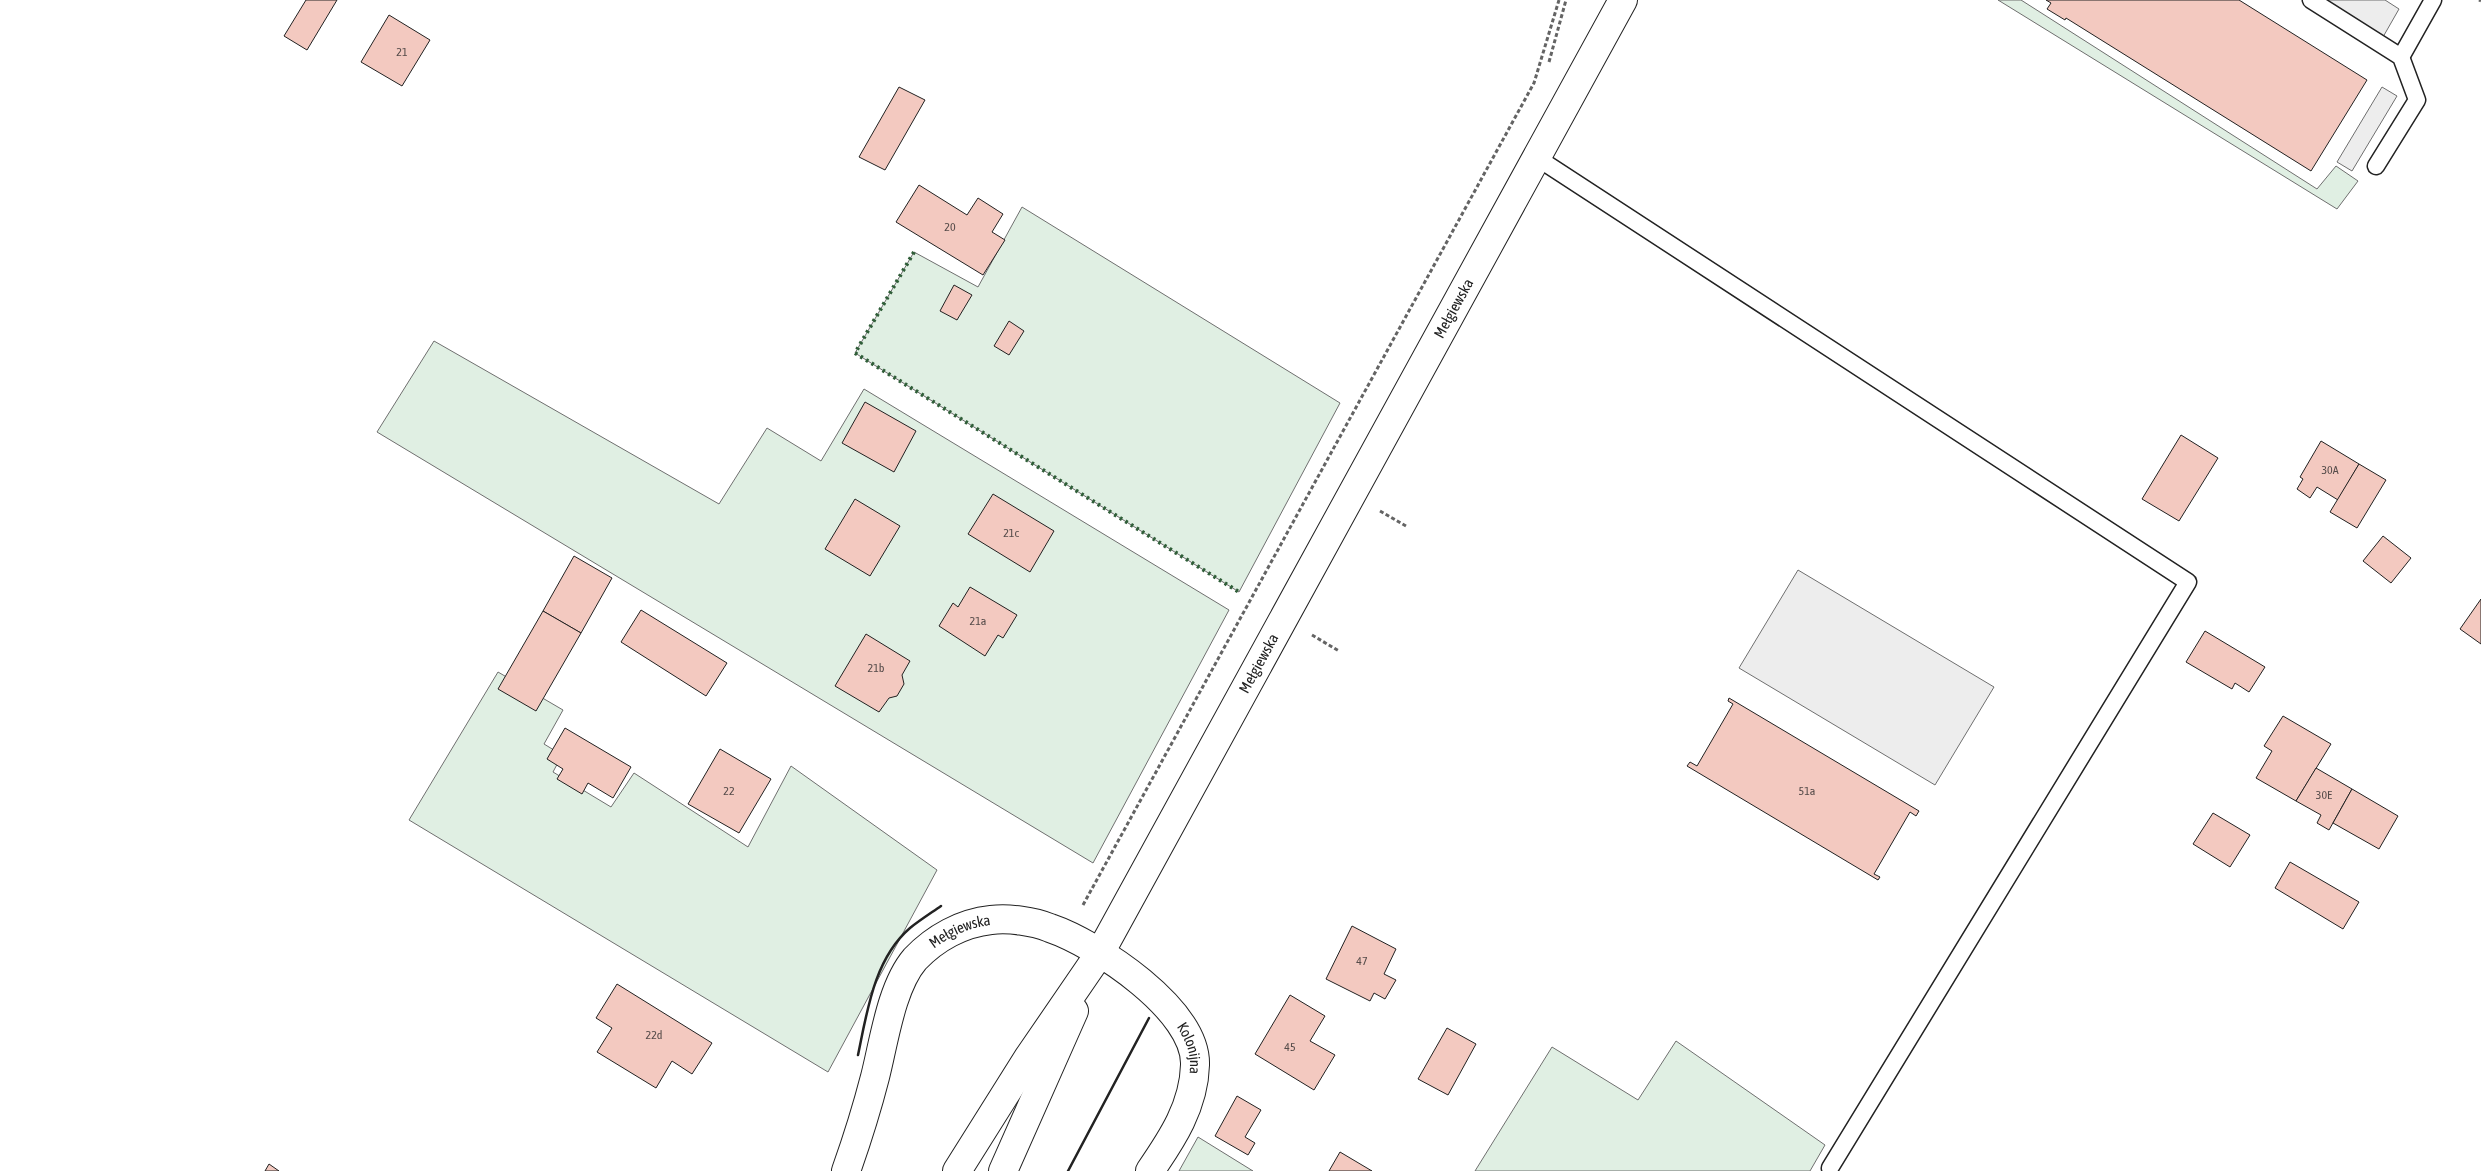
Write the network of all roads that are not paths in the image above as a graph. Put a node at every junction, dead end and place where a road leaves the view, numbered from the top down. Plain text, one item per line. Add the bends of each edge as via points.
1 (1623, 0) edge
2 (2311, 0) edge
3 (2433, 0) edge
4 (2402, 57) junction
5 (1536, 157) junction
6 (2376, 166) dead end
7 (1100, 952) junction
8 (1830, 1168) dead end
9 (846, 1171) edge
10 (957, 1171) edge
11 (1003, 1171) edge
12 (1150, 1171) edge

1 - 5 main road, Mełgiewska
2 - 4 lane
3 - 4 lane
4 - 6 lane via 2417,100
5 - 7 main road, Mełgiewska
5 - 8 lane via 2188,582
7 - 9 main road, Mełgiewska via 1067,934 1020,921 991,920 961,927 938,939 914,960 894,1000
7 - 10 main road
7 - 11 main road
7 - 12 main road, Kolonijna via 1151,990 1172,1012 1188,1036 1195,1063 1191,1099 1171,1140

